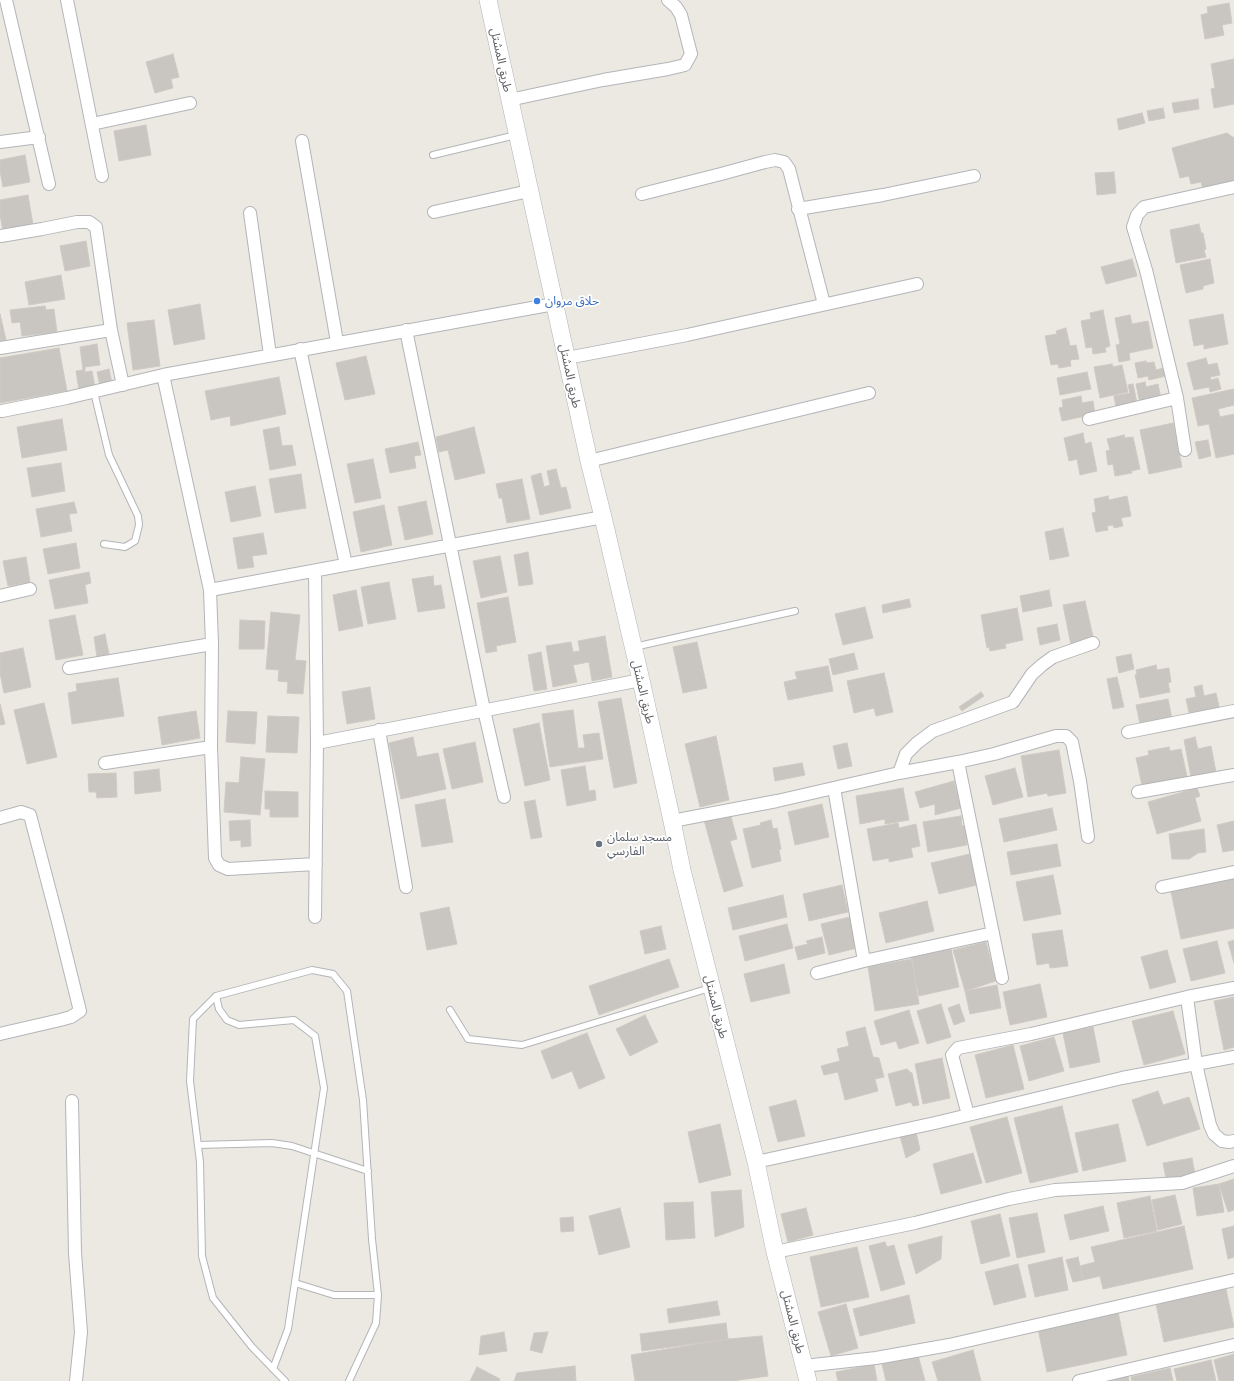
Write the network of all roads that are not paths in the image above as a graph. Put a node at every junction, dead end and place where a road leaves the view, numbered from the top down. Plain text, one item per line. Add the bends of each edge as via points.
1 (6, 0) edge
2 (67, 0) edge
3 (488, 0) edge
4 (668, 0) edge
5 (509, 100) junction
6 (190, 103) dead end
7 (92, 124) junction
8 (517, 135) junction
9 (39, 137) junction
10 (302, 141) dead end
11 (0, 142) edge
12 (433, 155) dead end
13 (102, 176) dead end
14 (974, 176) dead end
15 (50, 184) dead end
16 (1234, 187) edge
17 (529, 191) junction
18 (642, 194) dead end
19 (798, 209) junction
20 (434, 212) dead end
21 (250, 213) dead end
22 (1, 236) edge
23 (917, 284) dead end
24 (554, 304) junction
25 (824, 304) junction
26 (111, 330) junction
27 (406, 330) junction
28 (337, 342) junction
29 (0, 348) edge
30 (300, 349) junction
31 (270, 355) junction
32 (567, 358) junction
33 (163, 375) junction
34 (123, 385) junction
35 (94, 392) junction
36 (869, 393) dead end
37 (1177, 398) junction
38 (2, 411) dead end
39 (1089, 419) dead end
40 (1185, 450) dead end
41 (589, 462) junction
42 (603, 517) junction
43 (104, 544) dead end
44 (450, 546) junction
45 (346, 565) junction
46 (315, 571) junction
47 (30, 589) dead end
48 (210, 590) junction
49 (0, 596) edge
50 (795, 611) dead end
51 (1093, 643) dead end
52 (212, 644) junction
53 (633, 647) junction
54 (69, 668) dead end
55 (641, 680) junction
56 (484, 710) junction
57 (1234, 710) edge
58 (379, 730) junction
59 (1128, 732) dead end
60 (317, 743) junction
61 (211, 747) junction
62 (958, 762) junction
63 (106, 763) dead end
64 (899, 773) junction
65 (1234, 775) edge
66 (834, 788) junction
67 (1138, 792) dead end
68 (504, 797) dead end
69 (0, 818) edge
70 (672, 820) junction
71 (1088, 837) dead end
72 (316, 864) junction
73 (1234, 872) edge
74 (406, 887) dead end
75 (1162, 887) dead end
76 (315, 917) dead end
77 (993, 933) junction
78 (864, 961) junction
79 (817, 973) dead end
80 (1002, 978) dead end
81 (711, 987) junction
82 (1234, 988) edge
83 (216, 996) junction
84 (1187, 997) junction
85 (450, 1010) dead end
86 (0, 1034) edge
87 (1234, 1057) edge
88 (1196, 1064) junction
89 (72, 1101) dead end
90 (968, 1115) junction
91 (1234, 1141) edge
92 (198, 1145) junction
93 (315, 1154) junction
94 (756, 1162) junction
95 (1234, 1166) edge
96 (368, 1171) junction
97 (775, 1252) junction
98 (1234, 1280) edge
99 (295, 1283) junction
100 (378, 1295) junction
101 (1234, 1345) edge
102 (273, 1369) junction
103 (806, 1373) edge
104 (76, 1381) edge
105 (285, 1381) edge
106 (349, 1381) edge
107 (1079, 1381) edge

1 - 9 street
2 - 7 street
3 - 5 main road, طريق المشتل
4 - 5 street via 681,15 690,54 685,65
5 - 8 main road, طريق المشتل
6 - 7 street
7 - 13 street
8 - 12 lane
8 - 17 main road, طريق المشتل
9 - 11 street
9 - 15 street
10 - 28 street
14 - 19 street
16 - 37 street via 1144,207 1133,227
17 - 20 street
17 - 24 main road, طريق المشتل
18 - 19 street via 775,160 784,162 789,169
19 - 25 street
21 - 31 street
22 - 26 street via 77,222 89,222 96,227
23 - 25 street
24 - 27 street
24 - 32 main road, طريق المشتل
25 - 32 street via 687,335
26 - 29 street
26 - 34 street
27 - 28 street
27 - 44 street
28 - 30 street
30 - 31 street
30 - 45 street
31 - 33 street
32 - 41 main road, طريق المشتل
33 - 34 street
33 - 48 street
34 - 35 street
35 - 38 street
35 - 43 lane via 109,454 138,521 135,541 125,547
36 - 41 street
37 - 39 street
37 - 40 street
41 - 42 main road, طريق المشتل
42 - 44 street
42 - 53 main road, طريق المشتل
44 - 45 street
44 - 56 street
45 - 46 street
46 - 48 street
46 - 60 street
47 - 49 street
48 - 52 street
50 - 53 lane
51 - 64 street via 1053,657 1042,665 1032,674 1013,702 932,731 906,754
52 - 54 street
52 - 61 street
53 - 55 main road, طريق المشتل
55 - 56 street
55 - 70 main road, طريق المشتل
56 - 58 street
56 - 68 street
57 - 59 street
58 - 60 street
58 - 74 street
60 - 72 street
61 - 63 street
61 - 72 street via 215,858 219,865 228,869
62 - 64 street
62 - 71 street via 1056,736 1066,736 1072,742
62 - 77 street
64 - 66 street
65 - 67 street
66 - 70 street
66 - 78 street
69 - 86 street via 22,812 30,815 80,1011 72,1017
70 - 81 main road, طريق المشتل
72 - 76 street
73 - 75 street
77 - 78 street
77 - 80 street
78 - 79 street
81 - 85 lane via 522,1045 468,1039
81 - 94 main road, طريق المشتل
82 - 84 street
83 - 92 lane via 193,1018 190,1081
83 - 93 lane via 219,1009 227,1020 239,1025 294,1020 315,1036 324,1088
83 - 96 lane via 312,970 333,974 347,992 363,1100
84 - 88 street
84 - 90 street via 1031,1034 958,1048 952,1055
87 - 88 street
88 - 90 street via 1122,1078
88 - 91 street via 1214,1134 1222,1141
89 - 104 street via 75,1253 81,1332
90 - 94 street
92 - 93 lane via 272,1143 292,1146
92 - 102 lane via 202,1256 213,1298
93 - 96 lane
93 - 99 lane
94 - 97 main road, طريق المشتل
95 - 97 street via 1182,1183 1048,1191 915,1223
96 - 100 lane
97 - 103 main road, طريق المشتل
98 - 103 street via 949,1345
99 - 100 lane via 334,1295
99 - 102 lane via 288,1329
100 - 106 lane via 376,1323
101 - 107 street
102 - 105 lane

